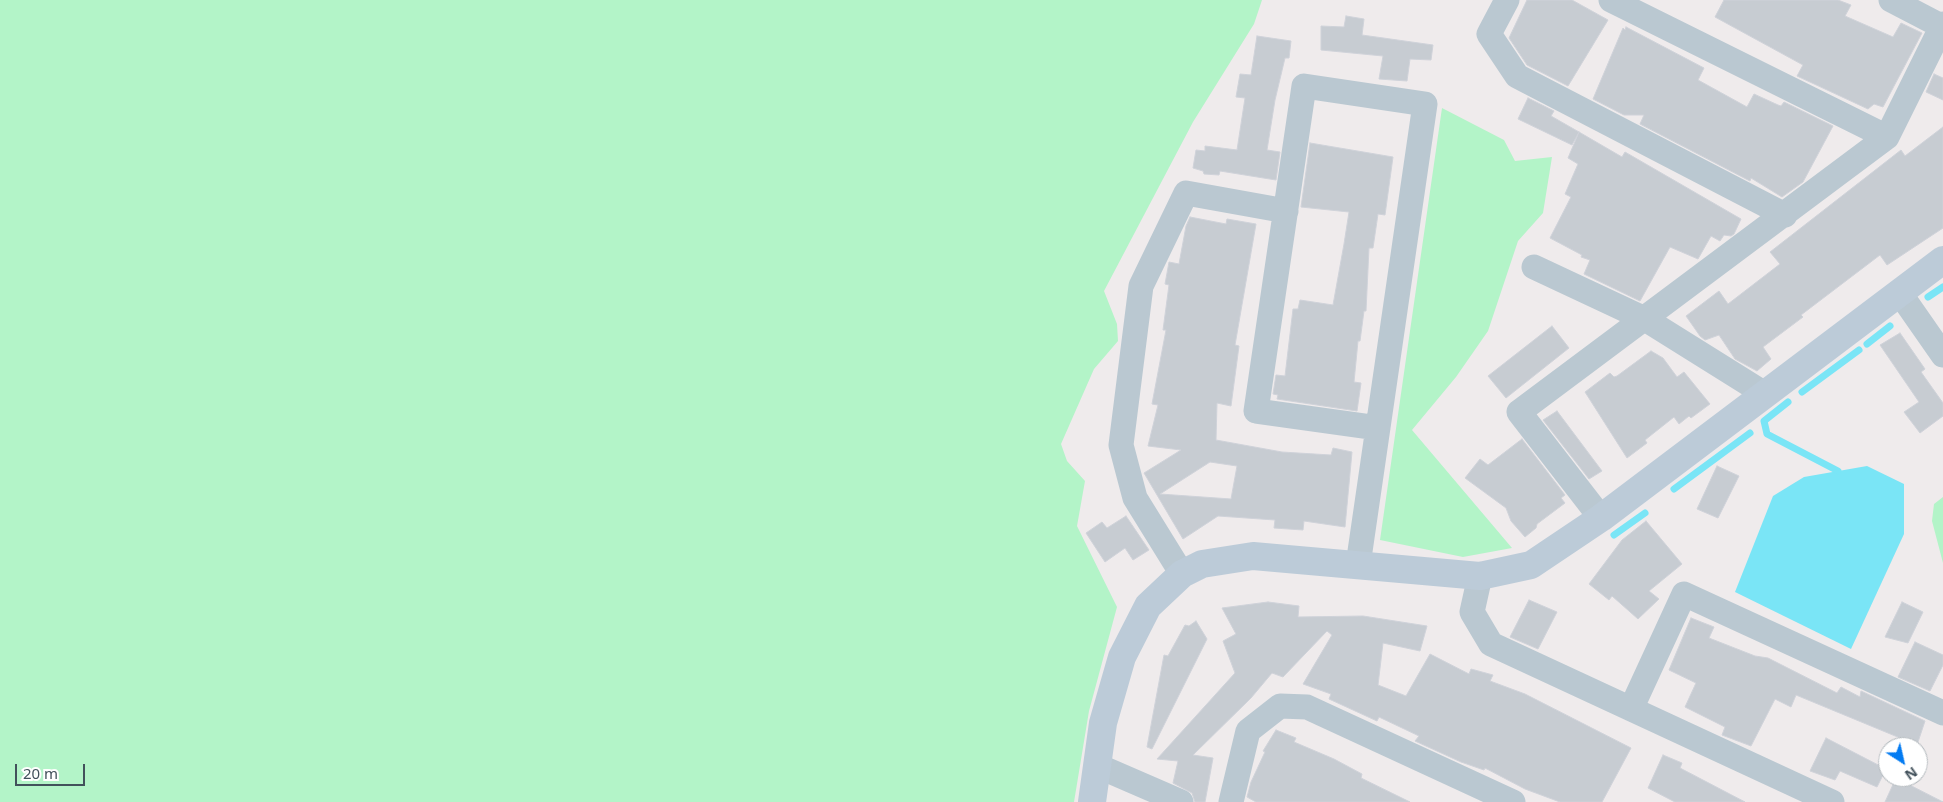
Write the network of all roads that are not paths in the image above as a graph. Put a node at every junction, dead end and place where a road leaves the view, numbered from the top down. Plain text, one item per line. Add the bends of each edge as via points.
1 (1507, 0) edge
2 (1610, 0) edge
3 (1892, 0) edge
4 (1943, 25) edge
5 (1887, 136) junction
6 (1286, 211) junction
7 (1785, 215) junction
8 (1943, 260) edge
9 (1534, 266) dead end
10 (1899, 292) junction
11 (1645, 318) junction
12 (1943, 354) edge
13 (1765, 394) junction
14 (1378, 428) junction
15 (1601, 518) junction
16 (1358, 565) junction
17 (1182, 574) junction
18 (1480, 576) junction
19 (1631, 709) junction
20 (1943, 713) edge
21 (1098, 766) junction
22 (1092, 802) edge
23 (1181, 802) edge
24 (1230, 802) edge
25 (1513, 802) edge
26 (1832, 802) edge

1 - 7 street via 1489,34 1517,76
2 - 5 street
3 - 4 street
4 - 5 street
5 - 7 street
6 - 14 street via 1256,411
6 - 14 street via 1304,86 1425,104
6 - 17 street via 1186,193 1141,286 1121,445 1135,498
7 - 11 street
8 - 10 street
9 - 11 street
10 - 12 street
10 - 13 street
11 - 13 street
11 - 15 street via 1519,412
13 - 15 street
14 - 16 street
15 - 18 street via 1532,565
16 - 17 street via 1253,556 1202,564
16 - 18 street
17 - 21 street via 1148,606 1122,657 1103,723
18 - 19 street via 1472,612 1491,644
19 - 20 street via 1684,594
19 - 26 street
21 - 22 street
21 - 23 street
24 - 25 street via 1248,731 1280,706 1307,707

